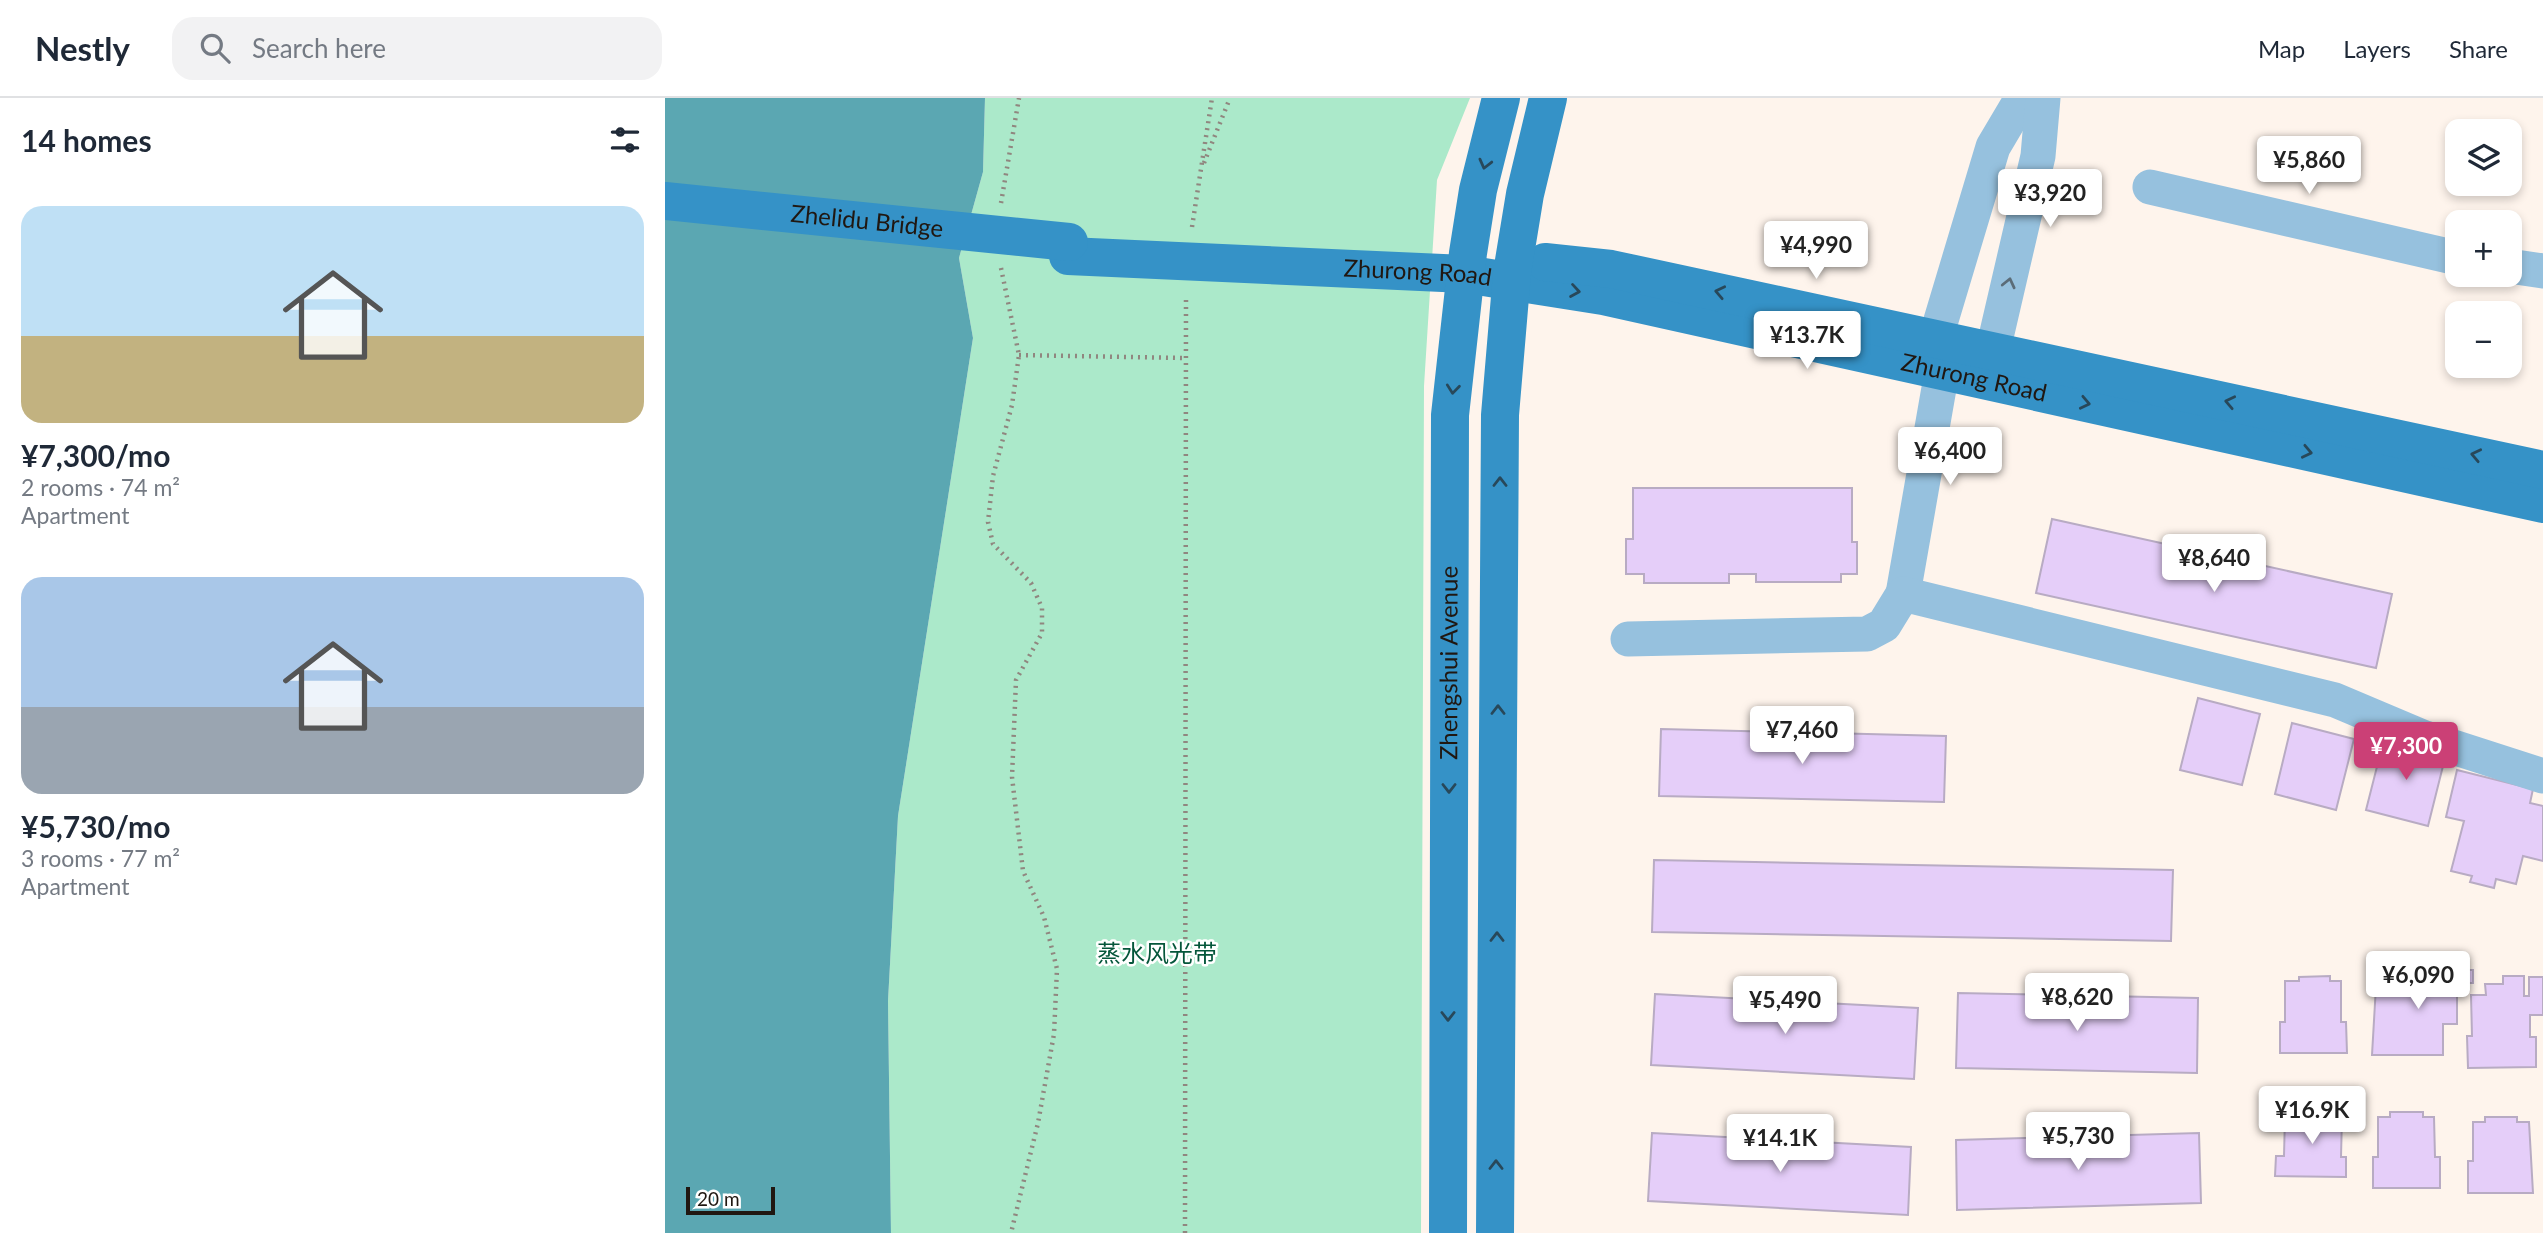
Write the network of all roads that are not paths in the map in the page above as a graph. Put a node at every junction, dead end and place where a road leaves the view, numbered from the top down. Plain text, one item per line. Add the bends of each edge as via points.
1 (1501, 98) edge
2 (1548, 98) edge
3 (2022, 98) edge
4 (2043, 98) edge
5 (2150, 187) dead end
6 (665, 201) edge
7 (665, 217) edge
8 (1069, 249) junction
9 (2445, 255) edge
10 (1467, 264) junction
11 (2522, 268) edge
12 (1513, 270) junction
13 (2543, 271) edge
14 (1993, 350) junction
15 (1939, 354) junction
16 (2543, 470) edge
17 (2543, 504) edge
18 (1903, 594) junction
19 (1628, 639) dead end
20 (2543, 776) edge
21 (1448, 1233) edge
22 (1495, 1233) edge

1 -> 10 main road, Zhengshui Avenue via 1478,190
2 - 12 main road, Zhengshui Avenue
3 - 15 street via 1993,147
14 -> 4 street via 2038,156
5 - 9 street
6 - 8 main road, Zhelidu Bridge, bridge
7 - 8 main road, Zhelidu Bridge
8 - 10 main road, Zhurong Road
10 - 12 main road, Zhurong Road
10 -> 21 main road, Zhengshui Avenue via 1450,415
11 - 13 street
12 - 15 main road, Zhurong Road via 1611,269
22 -> 12 main road, Zhengshui Avenue via 1500,415
14 - 15 main road, Zhurong Road
16 -> 14 main road, Zhurong Road
15 -> 17 main road, Zhurong Road
15 - 18 street
18 - 19 street via 1884,625 1867,634
18 - 20 street via 2335,700 2425,738

